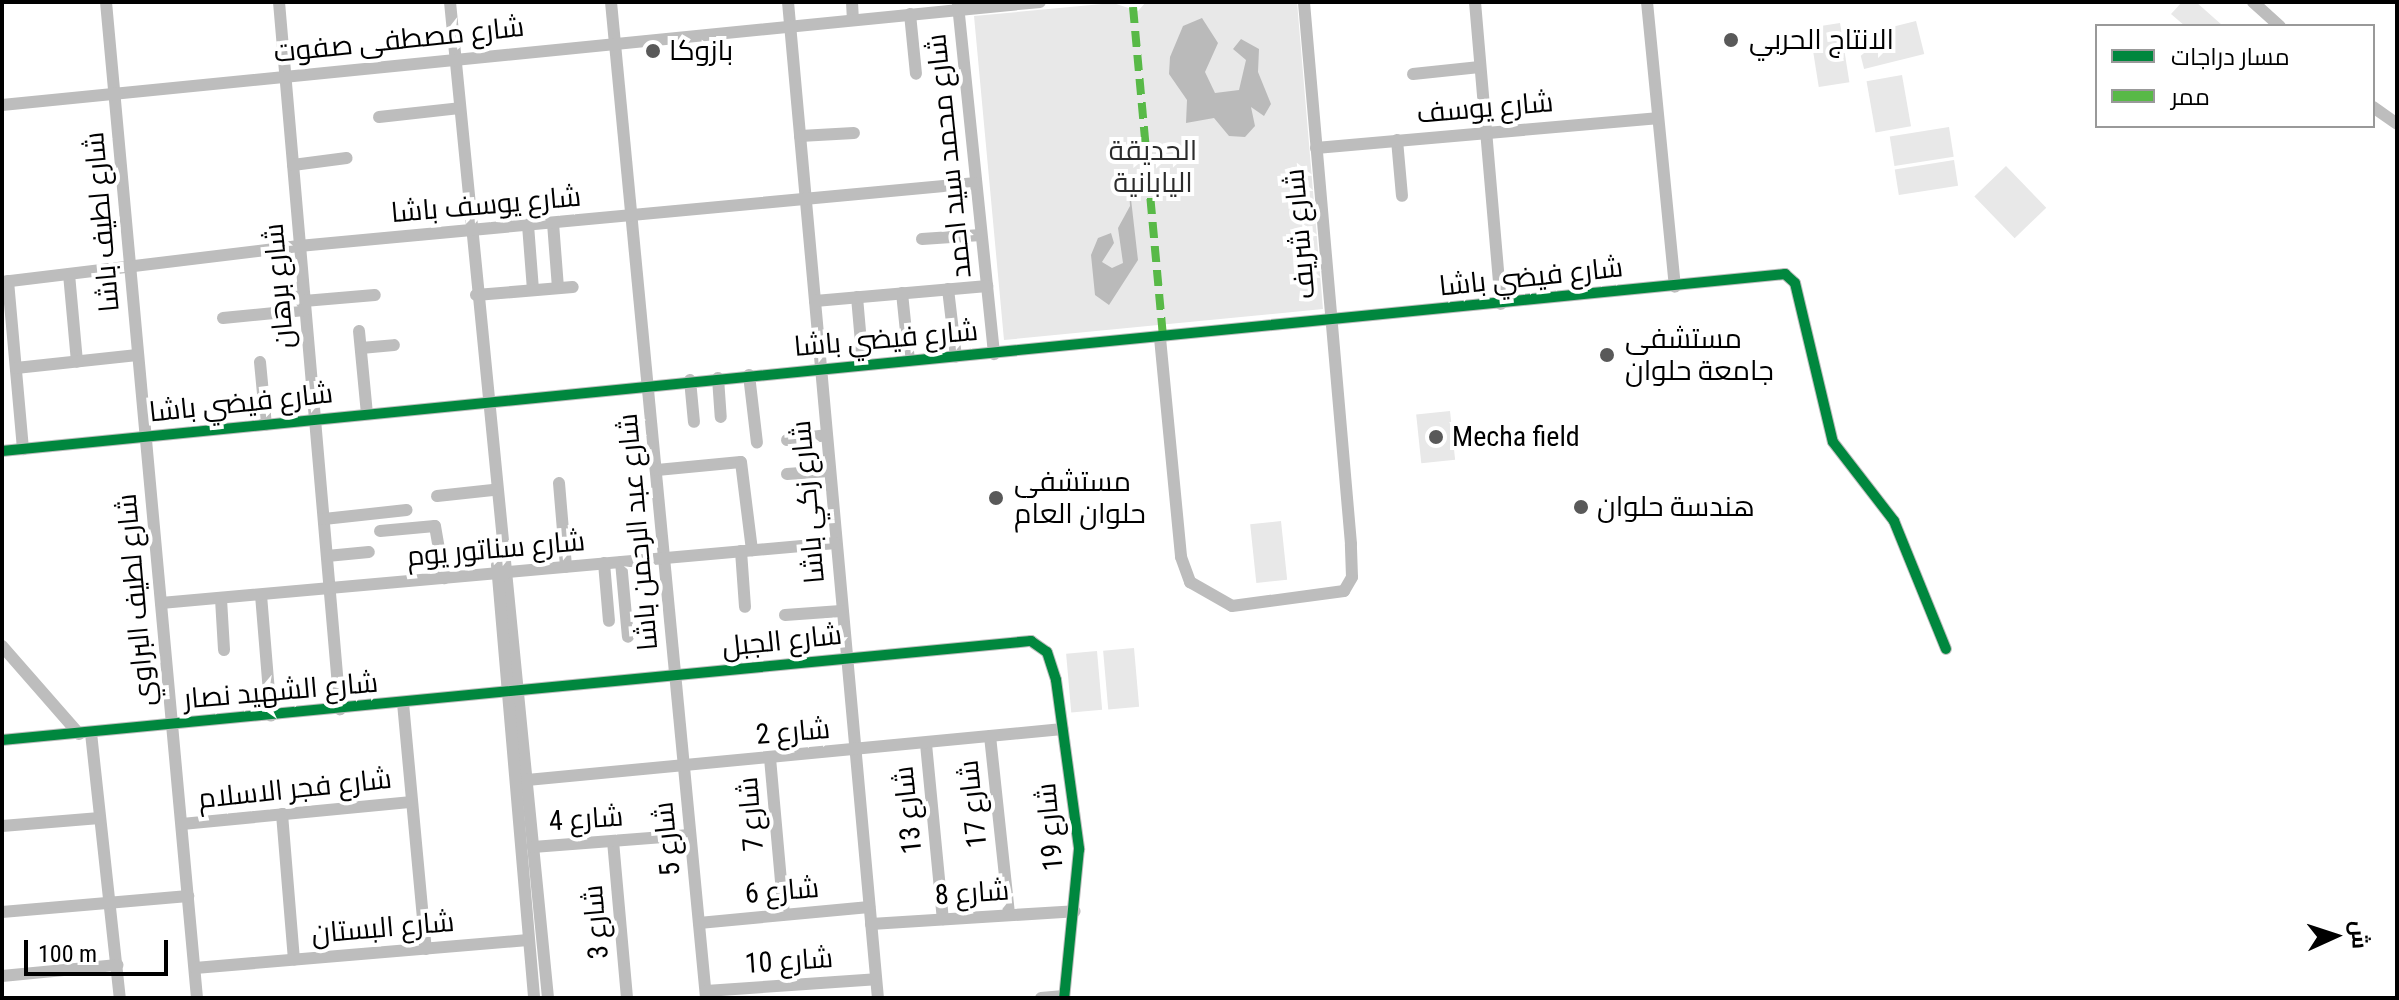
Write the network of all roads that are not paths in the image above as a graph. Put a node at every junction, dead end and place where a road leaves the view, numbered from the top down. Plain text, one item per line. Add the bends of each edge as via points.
1 (106, 2) edge
2 (279, 2) edge
3 (450, 2) edge
4 (611, 2) edge
5 (788, 2) edge
6 (852, 2) edge
7 (1040, 2) edge
8 (1304, 2) edge
9 (1475, 2) edge
10 (1647, 2) edge
11 (2253, 2) edge
12 (958, 6) edge
13 (910, 14) junction
14 (853, 20) junction
15 (2278, 24) edge
16 (790, 27) junction
17 (615, 43) junction
18 (455, 59) junction
19 (1480, 67) junction
20 (916, 74) dead end
21 (1413, 74) dead end
22 (287, 76) junction
23 (115, 93) junction
24 (2, 105) edge
25 (460, 108) junction
26 (2375, 108) edge
27 (379, 117) dead end
28 (1657, 118) junction
29 (2397, 124) edge
30 (854, 133) dead end
31 (1485, 133) junction
32 (800, 136) junction
33 (1397, 140) junction
34 (1316, 148) junction
35 (347, 158) dead end
36 (293, 165) junction
37 (976, 183) junction
38 (1402, 196) dead end
39 (805, 200) junction
40 (631, 217) junction
41 (553, 223) junction
42 (528, 225) junction
43 (471, 230) junction
44 (981, 235) junction
45 (922, 239) dead end
46 (299, 246) junction
47 (130, 265) junction
48 (69, 274) junction
49 (5, 282) edge
50 (987, 286) junction
51 (303, 287) junction
52 (573, 287) dead end
53 (1675, 287) junction
54 (558, 288) junction
55 (948, 289) junction
56 (276, 290) dead end
57 (533, 290) junction
58 (902, 293) junction
59 (375, 295) dead end
60 (476, 295) junction
61 (857, 297) junction
62 (815, 301) junction
63 (1501, 304) junction
64 (304, 306) junction
65 (223, 318) dead end
66 (1333, 321) junction
67 (359, 331) dead end
68 (1160, 338) junction
69 (394, 345) dead end
70 (361, 348) junction
71 (994, 354) junction
72 (137, 355) junction
73 (956, 357) junction
74 (909, 361) junction
75 (77, 362) junction
76 (260, 362) dead end
77 (863, 365) junction
78 (16, 368) junction
79 (820, 369) junction
80 (749, 375) junction
81 (718, 378) junction
82 (690, 380) junction
83 (650, 386) junction
84 (486, 403) junction
85 (367, 414) junction
86 (721, 417) dead end
87 (315, 420) junction
88 (694, 422) dead end
89 (266, 425) junction
90 (826, 435) junction
91 (146, 438) junction
92 (787, 440) dead end
93 (757, 443) dead end
94 (23, 449) junction
95 (2, 451) edge
96 (657, 470) junction
97 (829, 471) junction
98 (787, 474) dead end
99 (559, 483) dead end
100 (493, 490) junction
101 (437, 496) dead end
102 (407, 510) dead end
103 (324, 519) junction
104 (380, 531) dead end
105 (835, 543) junction
106 (746, 550) junction
107 (369, 552) dead end
108 (327, 556) junction
109 (664, 558) junction
110 (621, 562) junction
111 (604, 563) junction
112 (566, 567) junction
113 (500, 573) junction
114 (444, 578) junction
115 (330, 589) junction
116 (261, 595) junction
117 (221, 599) junction
118 (161, 603) junction
119 (745, 607) dead end
120 (841, 611) junction
121 (785, 615) dead end
122 (609, 621) dead end
123 (628, 637) dead end
124 (2, 646) edge
125 (1946, 649) dead end
126 (224, 650) dead end
127 (1047, 652) joint
128 (845, 658) junction
129 (674, 676) junction
130 (511, 693) junction
131 (403, 703) junction
132 (340, 709) junction
133 (271, 716) junction
134 (171, 725) junction
135 (1063, 729) junction
136 (85, 734) junction
137 (990, 736) junction
138 (2, 740) edge
139 (926, 744) junction
140 (853, 750) junction
141 (770, 758) junction
142 (683, 766) junction
143 (527, 780) junction
144 (412, 802) junction
145 (282, 814) junction
146 (100, 818) junction
147 (182, 824) junction
148 (2, 826) edge
149 (690, 835) junction
150 (613, 841) junction
151 (533, 847) junction
152 (188, 896) junction
153 (109, 903) junction
154 (869, 907) junction
155 (1075, 911) junction
156 (2, 912) edge
157 (784, 914) junction
158 (1009, 914) junction
159 (943, 919) junction
160 (699, 923) junction
161 (871, 924) junction
162 (528, 940) junction
163 (426, 949) junction
164 (294, 960) junction
165 (117, 965) junction
166 (195, 968) junction
167 (2, 976) edge
168 (876, 979) junction
169 (706, 995) edge
170 (1064, 997) edge
171 (120, 998) edge
172 (197, 998) edge
173 (534, 998) edge
174 (548, 998) edge
175 (627, 998) edge
176 (878, 998) edge
177 (1041, 998) edge

1 - 23 street, شارع لطيف باشا
2 - 22 street, شارع برهان
3 - 18 street
4 - 17 street, شارع عبد الرحمن باشا
5 - 16 street, شارع زكي باشا
6 - 14 street
7 - 12 street, شارع مصطفى صفوت
8 - 34 street, شارع شريف
9 - 19 street
10 - 28 street
11 - 15 street
12 - 13 street, شارع مصطفى صفوت
12 - 37 street, شارع محمد سيد احمد
13 - 14 street, شارع مصطفى صفوت
13 - 20 street
14 - 16 street, شارع مصطفى صفوت
16 - 17 street, شارع مصطفى صفوت
16 - 32 street, شارع زكي باشا
17 - 18 street, شارع مصطفى صفوت
17 - 40 street, شارع عبد الرحمن باشا
18 - 22 street, شارع مصطفى صفوت
18 - 25 street
19 - 21 street
19 - 31 street
22 - 23 street, شارع مصطفى صفوت
22 - 36 street, شارع برهان
23 - 24 street, شارع مصطفى صفوت
23 - 47 street, شارع لطيف باشا
25 - 27 street
25 - 43 street
26 - 29 street
28 - 31 street, شارع يوسف
28 - 53 street
30 - 32 street
31 - 33 street, شارع يوسف
31 - 63 street
32 - 39 street, شارع زكي باشا
33 - 34 street, شارع يوسف
33 - 38 street
34 - 66 street, شارع شريف
35 - 36 street
36 - 46 street, شارع برهان
37 - 39 street, شارع يوسف باشا
37 - 44 street, شارع محمد سيد احمد
39 - 40 street, شارع يوسف باشا
39 - 62 street, شارع زكي باشا
40 - 41 street, شارع يوسف باشا
40 - 83 street, شارع عبد الرحمن باشا
41 - 42 street, شارع يوسف باشا
41 - 54 street
42 - 43 street, شارع يوسف باشا
42 - 57 street
43 - 46 street, شارع يوسف باشا
43 - 60 street
44 - 45 street
44 - 50 street, شارع محمد سيد احمد
46 - 47 street, شارع يوسف باشا
46 - 51 street, شارع برهان
47 - 48 street, شارع يوسف باشا
47 - 72 street, شارع لطيف باشا
48 - 49 street, شارع يوسف باشا
48 - 75 street
49 - 78 street
50 - 55 street
50 - 71 street, شارع محمد سيد احمد
51 - 56 street
51 - 64 street, شارع برهان
52 - 54 street
53 - 63 street, شارع فيضي باشا
53 - 125 street, شارع فيضي باشا via 1775,275 1795,283 1833,442 1894,521
54 - 57 street
55 - 58 street
55 - 73 street
57 - 60 street
58 - 61 street
58 - 74 street
59 - 64 street
60 - 84 street
61 - 62 street
61 - 77 street
62 - 79 street, شارع زكي باشا
63 - 66 street, شارع فيضي باشا
64 - 65 street
64 - 87 street, شارع برهان
66 - 68 street, شارع فيضي باشا
66 - 68 street, شارع شريف via 1352,564 1348,588 1333,596 1232,606 1190,582 1181,557
67 - 70 street
68 - 71 street, شارع فيضي باشا
69 - 70 street
70 - 85 street
71 - 73 street, شارع فيضي باشا
72 - 75 street
72 - 91 street, شارع لطيف باشا
73 - 74 street, شارع فيضي باشا
74 - 77 street, شارع فيضي باشا
75 - 78 street
76 - 89 street
77 - 79 street, شارع فيضي باشا
78 - 94 street
79 - 80 street, شارع فيضي باشا
79 - 90 street, شارع زكي باشا
80 - 81 street, شارع فيضي باشا
80 - 93 street
81 - 82 street, شارع فيضي باشا
81 - 86 street
82 - 83 street, شارع فيضي باشا
82 - 88 street
83 - 84 street, شارع فيضي باشا
83 - 96 street, شارع عبد الرحمن باشا
84 - 85 street, شارع فيضي باشا
84 - 100 street
85 - 87 street, شارع فيضي باشا
87 - 89 street, شارع فيضي باشا
87 - 103 street, شارع برهان
89 - 91 street, شارع فيضي باشا
90 - 92 street
90 - 97 street, شارع زكي باشا
91 - 94 street, شارع فيضي باشا
91 - 118 street, شارع لطيف البراوي
94 - 95 street, شارع فيضي باشا
96 - 106 street via 741,462
96 - 109 street, شارع عبد الرحمن باشا
97 - 98 street
97 - 105 street, شارع زكي باشا
99 - 112 street via 555,512
100 - 101 street
100 - 113 street
102 - 103 street
103 - 108 street, شارع برهان
104 - 114 street via 435,526
105 - 106 street, شارع سناتور يوم
105 - 120 street, شارع زكي باشا
106 - 109 street, شارع سناتور يوم
106 - 119 street
107 - 108 street
108 - 115 street, شارع برهان
109 - 110 street, شارع سناتور يوم
109 - 129 street, شارع عبد الرحمن باشا
110 - 111 street, شارع سناتور يوم
110 - 123 street
111 - 112 street, شارع سناتور يوم
111 - 122 street
112 - 113 street, شارع سناتور يوم
113 - 114 street, شارع سناتور يوم
113 - 130 street
114 - 115 street, شارع سناتور يوم
115 - 116 street, شارع سناتور يوم
115 - 132 street, شارع برهان
116 - 117 street, شارع سناتور يوم
116 - 133 street
117 - 118 street, شارع سناتور يوم
117 - 126 street
118 - 134 street, شارع لطيف البراوي
120 - 121 street
120 - 128 street, شارع زكي باشا
124 - 136 street
127 - 128 street, شارع الجبل via 1025,640
127 - 135 street, شارع 19
128 - 129 street, شارع الجبل
128 - 140 street, شارع زكي باشا
129 - 130 street, شارع الجبل
129 - 142 street, شارع 5
130 - 131 street, شارع الشهيد نصار
130 - 143 street
130 - 162 street
131 - 132 street, شارع الشهيد نصار
131 - 144 street
132 - 133 street, شارع الشهيد نصار
133 - 134 street, شارع الشهيد نصار
134 - 136 street, شارع الشهيد نصار
134 - 147 street, شارع لطيف البراوي
135 - 137 street, شارع 2
135 - 155 street, شارع 19 via 1080,861
136 - 138 street, شارع الشهيد نصار
136 - 146 street
137 - 139 street, شارع 2
137 - 158 street, شارع 17
139 - 140 street, شارع 2
139 - 159 street, شارع 13
140 - 141 street, شارع 2
140 - 154 street, شارع زكي باشا
141 - 142 street, شارع 2
141 - 157 street, شارع 7
142 - 143 street, شارع 2
142 - 149 street, شارع 5
143 - 151 street
144 - 145 street, شارع فجر الاسلام
144 - 163 street
145 - 147 street, شارع فجر الاسلام
145 - 164 street
146 - 148 street
146 - 153 street
147 - 152 street, شارع لطيف البراوي
149 - 150 street, شارع 4
149 - 160 street, شارع 5
150 - 151 street, شارع 4
150 - 175 street, شارع 3
151 - 174 street
152 - 153 street
152 - 166 street, شارع لطيف البراوي
153 - 156 street
153 - 165 street
154 - 157 street, شارع 6
154 - 161 street, شارع زكي باشا
155 - 158 street, شارع 8
155 - 170 street, شارع 19
157 - 160 street, شارع 6
158 - 159 street, شارع 8
159 - 161 street, شارع 8
160 - 169 street, شارع 5
161 - 168 street, شارع زكي باشا
162 - 163 street, شارع البستان
162 - 173 street
163 - 164 street, شارع البستان
164 - 166 street, شارع البستان
165 - 167 street
165 - 171 street
166 - 172 street, شارع لطيف البراوي
168 - 169 street, شارع 10
168 - 176 street, شارع زكي باشا
170 - 177 street

